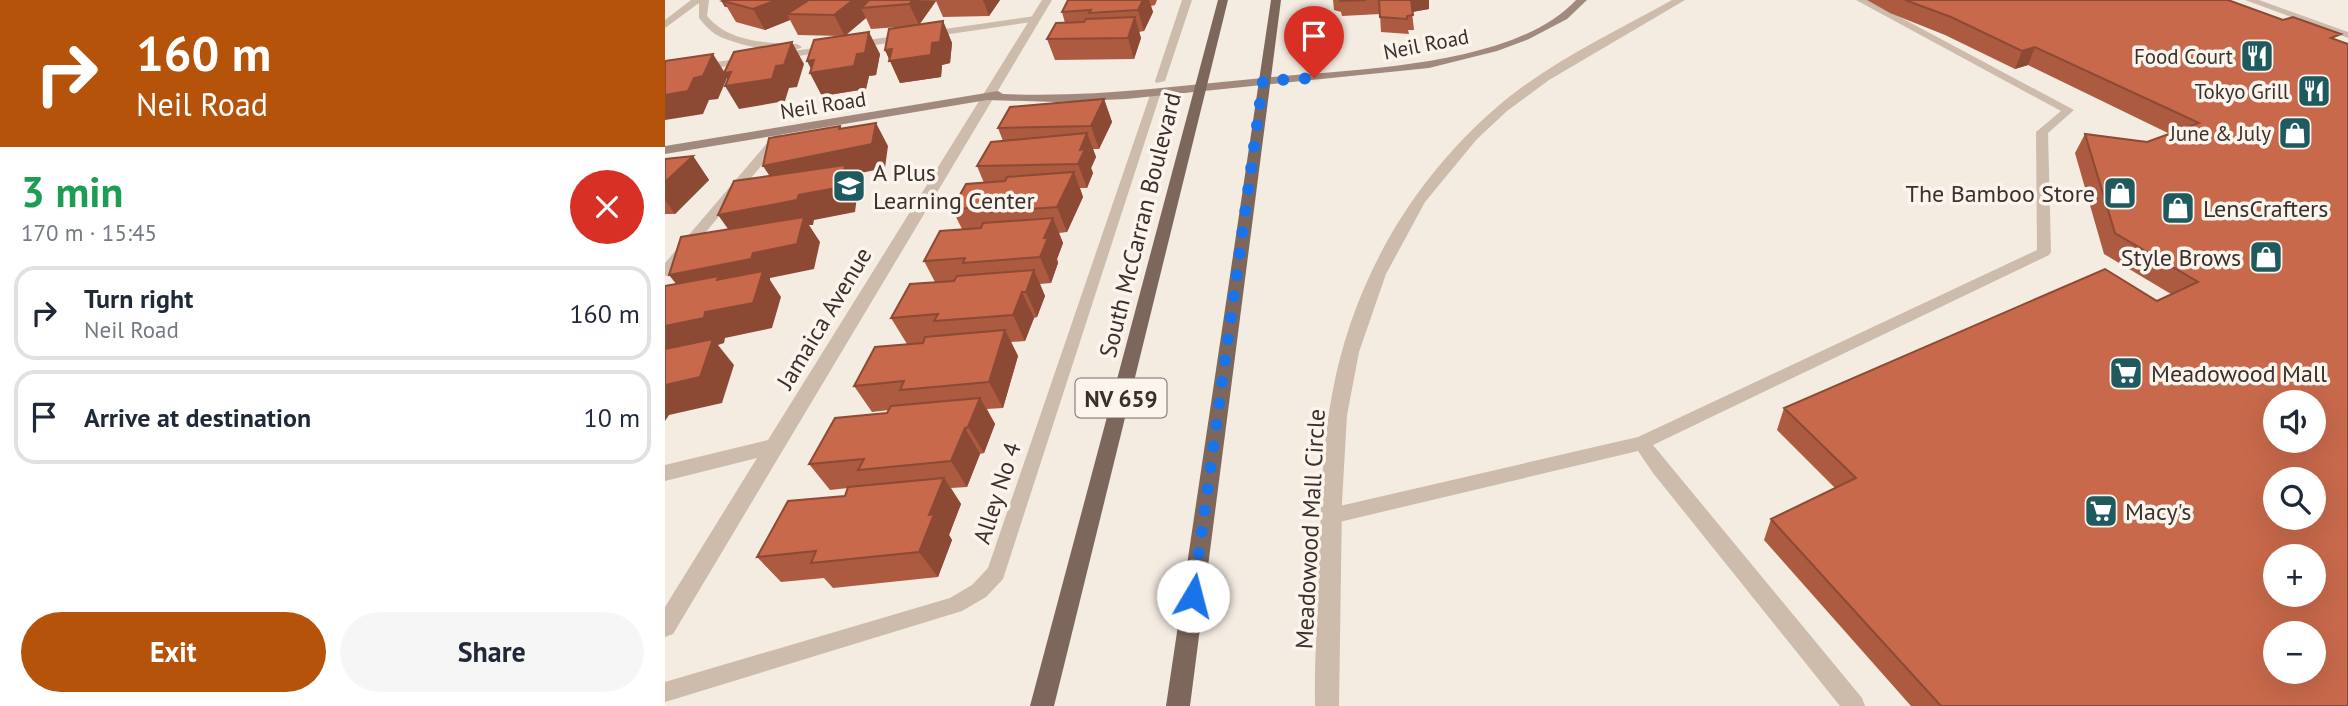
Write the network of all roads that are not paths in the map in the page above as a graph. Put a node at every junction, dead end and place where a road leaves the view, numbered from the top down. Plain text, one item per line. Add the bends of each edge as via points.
1 (697, 0) edge
2 (704, 0) edge
3 (1047, 0) edge
4 (1187, 0) edge
5 (1223, 0) edge
6 (1276, 0) edge
7 (1583, 0) edge
8 (1680, 0) edge
9 (1861, 0) edge
10 (2250, 0) edge
11 (1035, 19) junction
12 (665, 24) edge
13 (2348, 35) edge
14 (882, 41) junction
15 (665, 73) edge
16 (1263, 81) junction
17 (1201, 84) junction
18 (1158, 87) junction
19 (988, 97) junction
20 (784, 131) junction
21 (665, 150) edge
22 (665, 272) edge
23 (1641, 443) junction
24 (775, 446) junction
25 (665, 473) edge
26 (1331, 516) junction
27 (665, 627) edge
28 (665, 692) edge
29 (1042, 706) edge
30 (1178, 706) edge
31 (1327, 706) edge
32 (1854, 706) edge

1 - 12 lane
2 - 14 lane via 702,16 708,25 721,34 763,44
3 - 11 street, Jamaica Avenue
4 - 18 lane, Alley No 4
5 - 17 main road, South McCarran Boulevard / NV 659
6 - 16 main road
7 - 16 street, Neil Road via 1537,31 1468,57 1365,75
8 - 26 street, Meadowood Mall Circle via 1575,59 1503,108 1436,176 1404,223 1358,326 1342,393
9 - 23 lane via 2068,110 2042,132 2044,252
10 - 13 lane
11 - 14 lane
11 - 19 street, Jamaica Avenue
14 - 15 lane
16 - 17 street, Neil Road
16 - 30 main road
17 - 18 street, Neil Road
17 - 29 main road, South McCarran Boulevard / NV 659
18 - 19 street, Neil Road via 1026,99
18 - 28 lane, Alley No 4 via 996,573 979,591 955,605
19 - 20 street, Neil Road
19 - 24 street, Jamaica Avenue
20 - 21 street, Neil Road
20 - 22 lane
23 - 26 lane
23 - 32 lane
24 - 25 street
24 - 27 street, Jamaica Avenue
26 - 31 street, Meadowood Mall Circle

